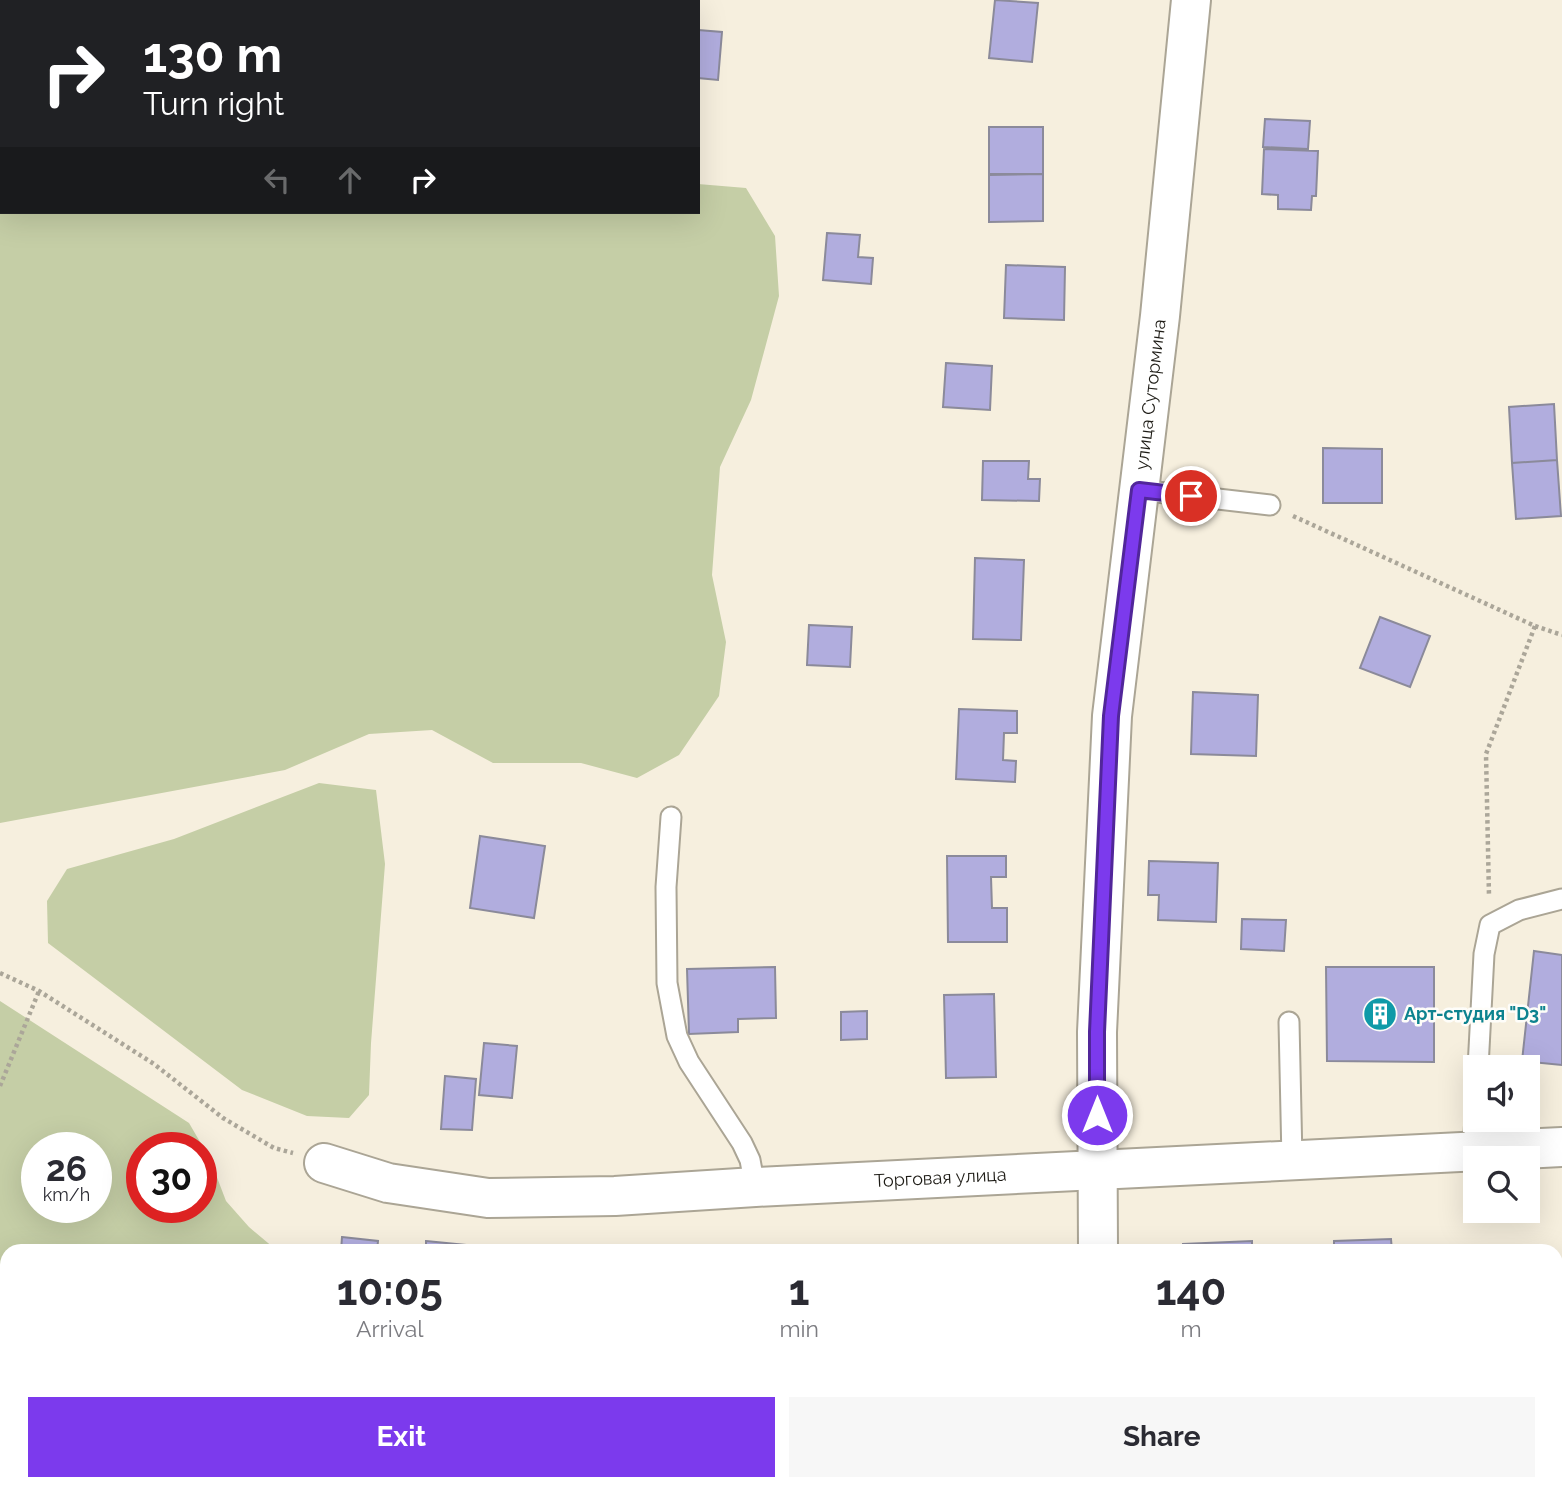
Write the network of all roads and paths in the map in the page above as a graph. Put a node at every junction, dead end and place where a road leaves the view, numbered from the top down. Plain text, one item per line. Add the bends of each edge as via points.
1 (1191, 0) edge
2 (1139, 490) junction
3 (1270, 505) joint
4 (1535, 626) junction
5 (1562, 635) edge
6 (671, 817) dead end
7 (1562, 900) edge
8 (1490, 925) junction
9 (0, 973) edge
10 (39, 991) junction
11 (1289, 1022) dead end
12 (1479, 1055) edge
13 (0, 1086) edge
14 (1474, 1134) edge
15 (1562, 1147) edge
16 (1292, 1160) junction
17 (324, 1163) joint
18 (1098, 1170) junction
19 (755, 1187) junction
20 (1098, 1244) edge

1 - 2 street, улица Сутормина
2 - 3 lane
2 - 18 street, улица Сутормина via 1111,716 1097,1032
3 - 4 path
4 - 5 path
4 - 8 path via 1486,754
6 - 19 lane via 667,983 677,1035 689,1062 742,1143
7 - 8 lane via 1519,910
8 - 12 lane
9 - 10 path
10 - 13 path
10 - 17 path via 154,1064 223,1118 274,1148
11 - 16 lane
14 - 15 street, Торговая улица
14 - 16 street, Торговая улица
16 - 18 street, Торговая улица
17 - 19 street, Торговая улица via 388,1183 488,1198
18 - 19 street, Торговая улица
18 - 20 street, улица Сутормина

